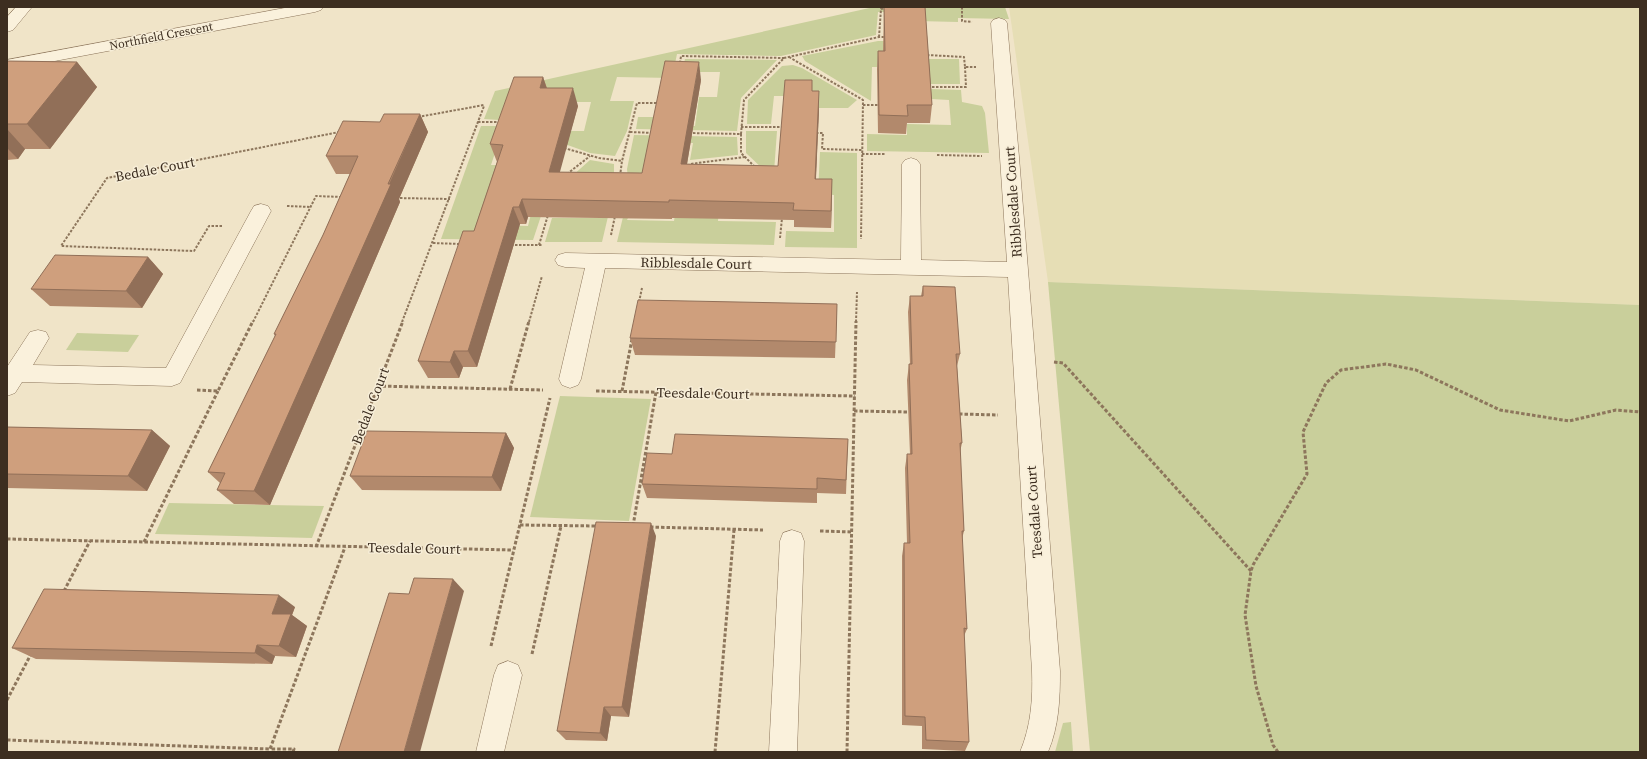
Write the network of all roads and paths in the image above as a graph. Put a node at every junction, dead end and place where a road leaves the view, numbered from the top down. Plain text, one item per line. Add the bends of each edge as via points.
1 (24, 7) edge
2 (315, 7) edge
3 (893, 7) edge
4 (999, 23) dead end
5 (7, 27) edge
6 (879, 37) junction
7 (892, 38) edge
8 (927, 49) edge
9 (789, 57) junction
10 (784, 58) junction
11 (7, 65) edge
12 (965, 67) junction
13 (1002, 68) junction
14 (678, 69) edge
15 (927, 87) edge
16 (880, 98) edge
17 (662, 99) edge
18 (863, 105) junction
19 (414, 118) edge
20 (478, 122) junction
21 (504, 122) edge
22 (741, 127) junction
23 (788, 127) edge
24 (345, 131) edge
25 (630, 132) junction
26 (654, 133) edge
27 (686, 133) edge
28 (810, 133) edge
29 (741, 134) junction
30 (562, 147) edge
31 (863, 150) junction
32 (590, 156) junction
33 (745, 157) junction
34 (622, 161) junction
35 (910, 164) dead end
36 (689, 171) edge
37 (760, 171) edge
38 (564, 177) edge
39 (620, 182) edge
40 (347, 197) edge
41 (394, 198) dead end
42 (450, 199) junction
43 (551, 210) edge
44 (261, 211) dead end
45 (616, 212) edge
46 (778, 217) edge
47 (782, 217) edge
48 (229, 226) dead end
49 (433, 243) junction
50 (463, 244) edge
51 (508, 244) edge
52 (539, 245) junction
53 (545, 245) dead end
54 (565, 260) dead end
55 (602, 261) junction
56 (647, 262) junction
57 (858, 266) junction
58 (911, 268) junction
59 (1018, 270) junction
60 (542, 276) dead end
61 (638, 308) edge
62 (38, 338) dead end
63 (632, 338) edge
64 (1023, 358) junction
65 (172, 377) junction
66 (570, 379) dead end
67 (11, 380) edge
68 (377, 386) junction
69 (510, 389) junction
70 (545, 390) dead end
71 (552, 390) dead end
72 (218, 391) junction
73 (591, 391) dead end
74 (622, 391) junction
75 (656, 392) junction
76 (855, 396) junction
77 (854, 410) junction
78 (917, 412) edge
79 (1640, 412) edge
80 (957, 414) edge
81 (1027, 416) junction
82 (520, 525) junction
83 (561, 526) junction
84 (601, 526) edge
85 (625, 527) edge
86 (633, 527) junction
87 (641, 527) edge
88 (648, 527) edge
89 (734, 530) junction
90 (764, 530) dead end
91 (852, 532) junction
92 (804, 536) joint
93 (7, 539) edge
94 (90, 541) junction
95 (144, 542) junction
96 (316, 546) junction
97 (345, 547) junction
98 (513, 550) junction
99 (1251, 571) junction
100 (61, 596) edge
101 (490, 650) dead end
102 (32, 652) edge
103 (508, 675) joint
104 (7, 700) edge
105 (7, 740) edge
106 (270, 749) junction
107 (293, 752) edge
108 (490, 752) edge
109 (715, 752) edge
110 (783, 752) edge
111 (847, 752) edge
112 (1034, 752) edge
113 (1278, 752) edge

1 - 5 street
2 - 11 street, Northfield Crescent
3 - 6 path via 881,9
4 - 13 street, Ribblesdale Court
6 - 7 path
6 - 9 path
8 - 12 path via 927,56 964,57
9 - 10 path
9 - 18 path via 863,100
10 - 14 path via 681,56
10 - 22 path via 744,100
12 - 13 path
12 - 15 path via 966,87
13 - 59 street, Ribblesdale Court
16 - 18 path via 880,106
17 - 25 path via 661,103 637,103
18 - 31 path
19 - 20 path, Bedale Court via 484,105
20 - 21 path
20 - 42 path, Bedale Court
22 - 23 path
22 - 29 path
24 - 48 path, Bedale Court via 107,178 61,246 194,251 208,226
25 - 26 path
25 - 34 path
27 - 29 path
28 - 31 path via 823,133 822,149
29 - 33 path via 741,153
30 - 32 path
31 - 57 path via 861,250
32 - 34 path
32 - 38 path
33 - 36 path via 690,164
33 - 37 path
34 - 39 path
35 - 58 street
40 - 72 path via 316,196
41 - 42 path
42 - 49 path, Bedale Court
43 - 52 path
44 - 65 street
45 - 55 path
46 - 47 path
49 - 50 path
49 - 68 path, Bedale Court
51 - 52 path
52 - 53 path
54 - 55 street, Ribblesdale Court
55 - 56 street, Ribblesdale Court
55 - 66 street
56 - 57 street, Ribblesdale Court
56 - 61 path
57 - 58 street, Ribblesdale Court
57 - 76 path
58 - 59 street, Ribblesdale Court
59 - 64 street, Teesdale Court
60 - 69 path
62 - 67 street
63 - 74 path
64 - 81 street, Teesdale Court
64 - 99 path via 1063,363
65 - 67 street
65 - 72 path via 181,390
68 - 69 path
68 - 96 path, Bedale Court
69 - 70 path
71 - 82 path
72 - 95 path
73 - 74 path, Teesdale Court
74 - 75 path, Teesdale Court
75 - 76 path, Teesdale Court
75 - 86 path
76 - 77 path
77 - 78 path
77 - 91 path
79 - 99 path via 1616,410 1570,421 1500,410 1416,370 1386,364 1341,370 1326,383 1303,432 1307,474
80 - 81 path
81 - 112 street, Teesdale Court via 1047,698 1045,716
82 - 83 path
82 - 98 path
83 - 84 path
83 - 103 path via 529,666 510,666
85 - 86 path
86 - 87 path
88 - 89 path
89 - 90 path
89 - 109 path
91 - 92 path
91 - 111 path
92 - 110 street
93 - 94 path, Teesdale Court
94 - 95 path, Teesdale Court
94 - 100 path
95 - 96 path, Teesdale Court
96 - 97 path, Teesdale Court
97 - 98 path, Teesdale Court
97 - 106 path
98 - 101 path
99 - 113 path via 1245,615 1256,686 1273,745
102 - 104 path
103 - 108 street
105 - 106 path
106 - 107 path via 294,749

